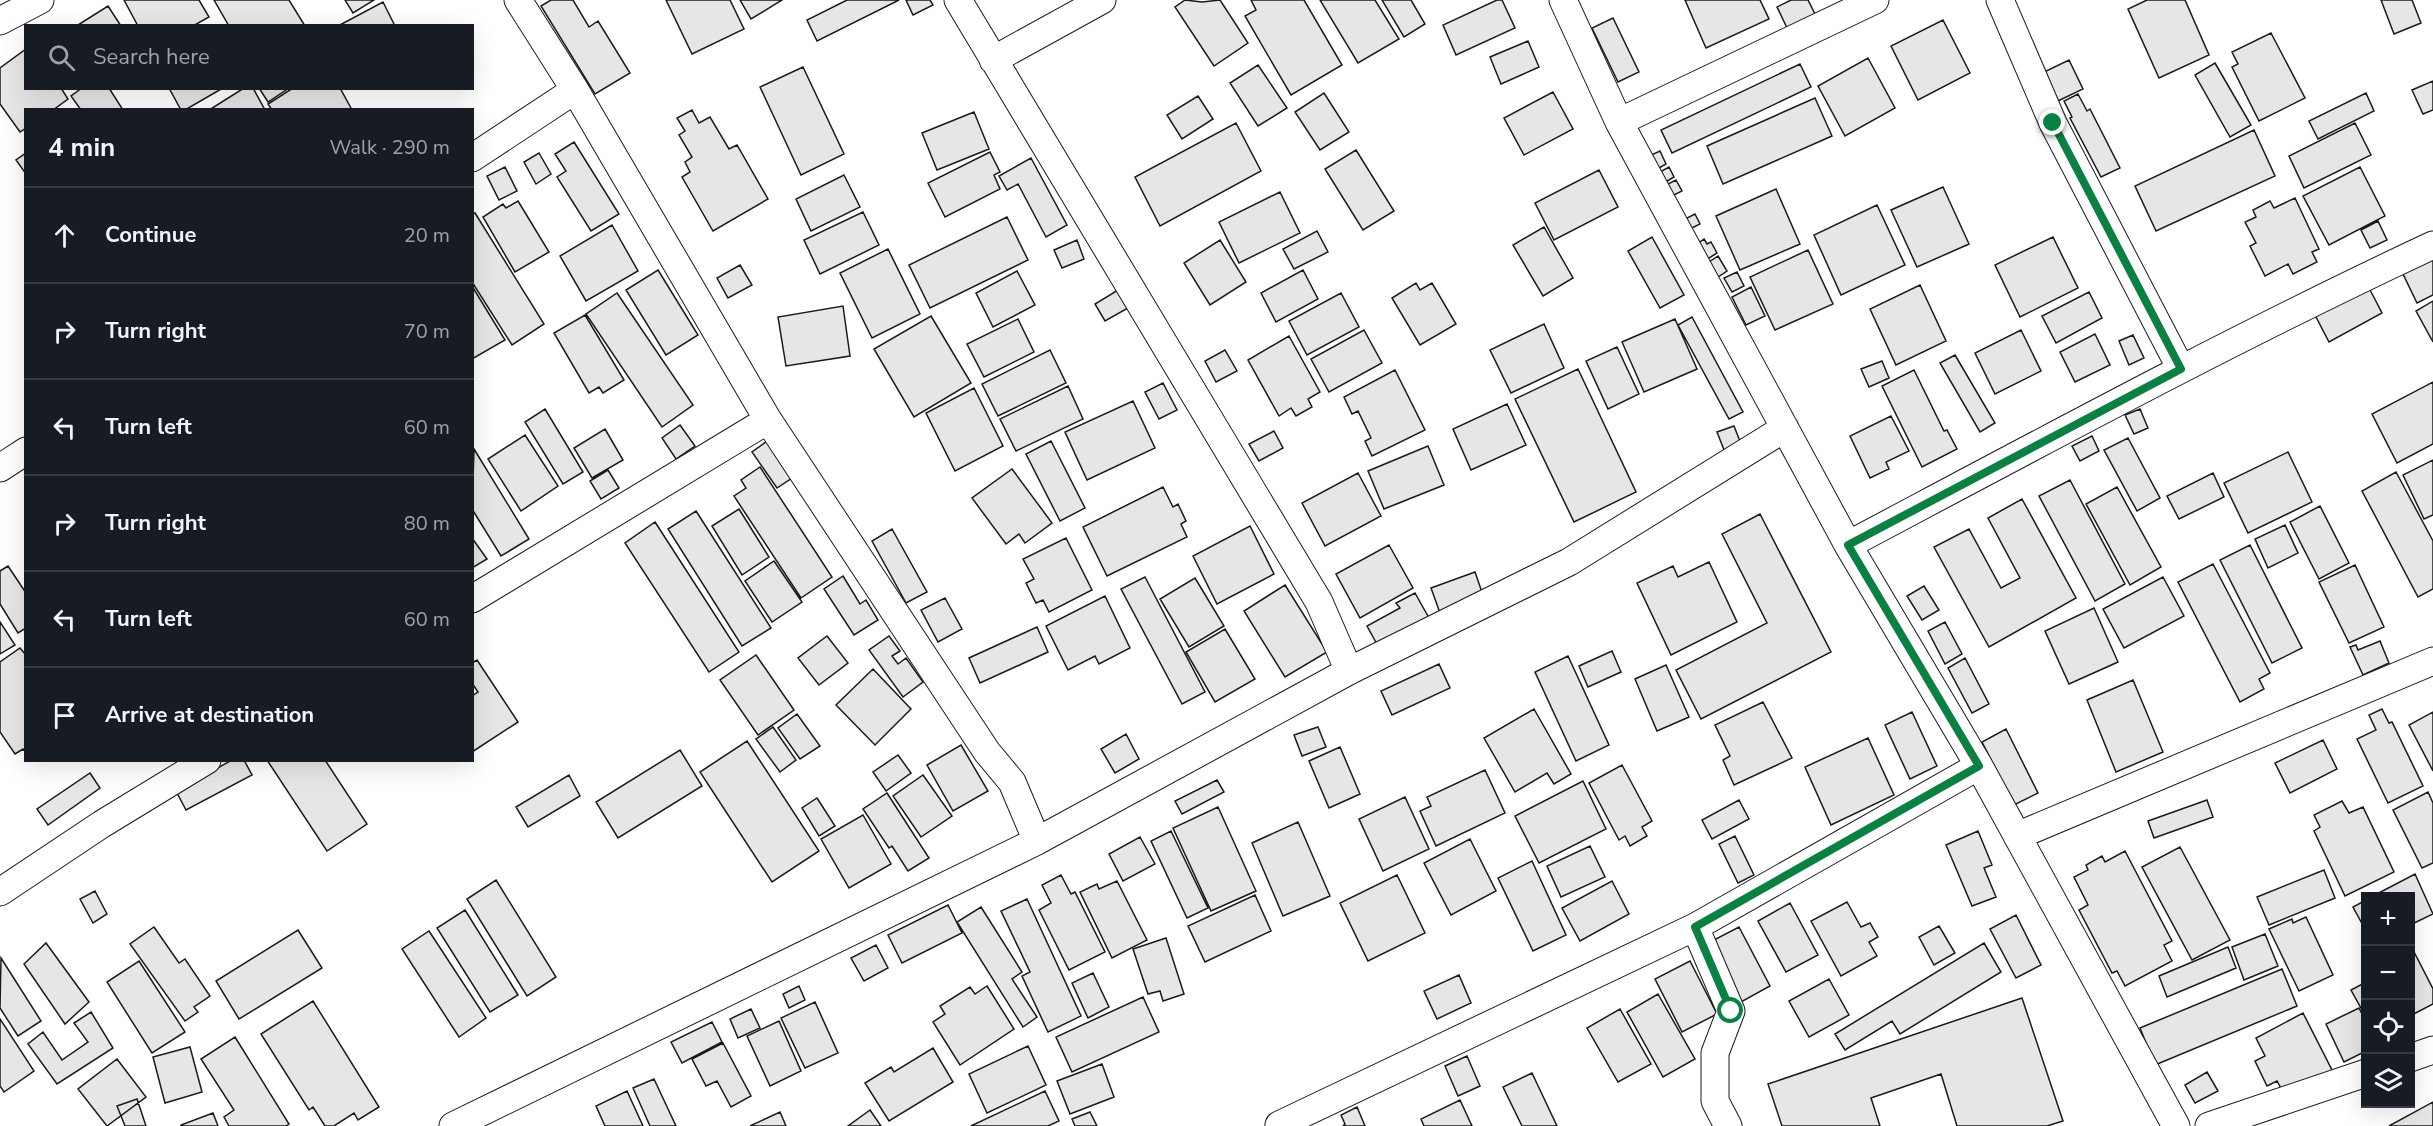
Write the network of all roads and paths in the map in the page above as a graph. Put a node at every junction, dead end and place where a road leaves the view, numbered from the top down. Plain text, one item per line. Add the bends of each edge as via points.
1 (518, 0) edge
2 (958, 0) edge
3 (1102, 0) edge
4 (1563, 0) edge
5 (1875, 0) edge
6 (2000, 0) edge
7 (37, 1) edge
8 (0, 21) edge
9 (993, 60) junction
10 (575, 90) junction
11 (1619, 122) junction
12 (474, 157) edge
13 (2433, 245) edge
14 (2181, 369) junction
15 (768, 420) junction
16 (1785, 428) junction
17 (24, 452) edge
18 (0, 468) edge
19 (1848, 545) junction
20 (474, 598) edge
21 (2433, 661) edge
22 (1348, 671) junction
23 (204, 762) edge
24 (1979, 766) junction
25 (2017, 836) junction
26 (1037, 841) junction
27 (0, 892) edge
28 (1695, 927) junction
29 (2433, 1050) edge
30 (2415, 1056) edge
31 (2361, 1075) edge
32 (1279, 1125) edge
33 (453, 1126) edge
34 (1728, 1126) edge
35 (2176, 1126) edge
36 (2209, 1126) edge

1 - 10 street
2 - 9 street
3 - 9 street
4 - 11 street
5 - 11 street
6 - 14 street via 2053,123
7 - 8 street
9 - 22 street via 1319,602
10 - 12 street
10 - 15 street
11 - 16 street
13 - 14 street
14 - 19 street
15 - 20 street
15 - 26 street via 987,752 1012,782
16 - 19 street
16 - 22 street via 1569,562
17 - 18 street
19 - 24 street
21 - 25 street
22 - 26 street
23 - 27 street
24 - 25 street
24 - 28 street
25 - 35 street
26 - 33 street
28 - 32 street
28 - 34 street via 1731,1011 1715,1053 1715,1101
29 - 30 street
31 - 36 street

